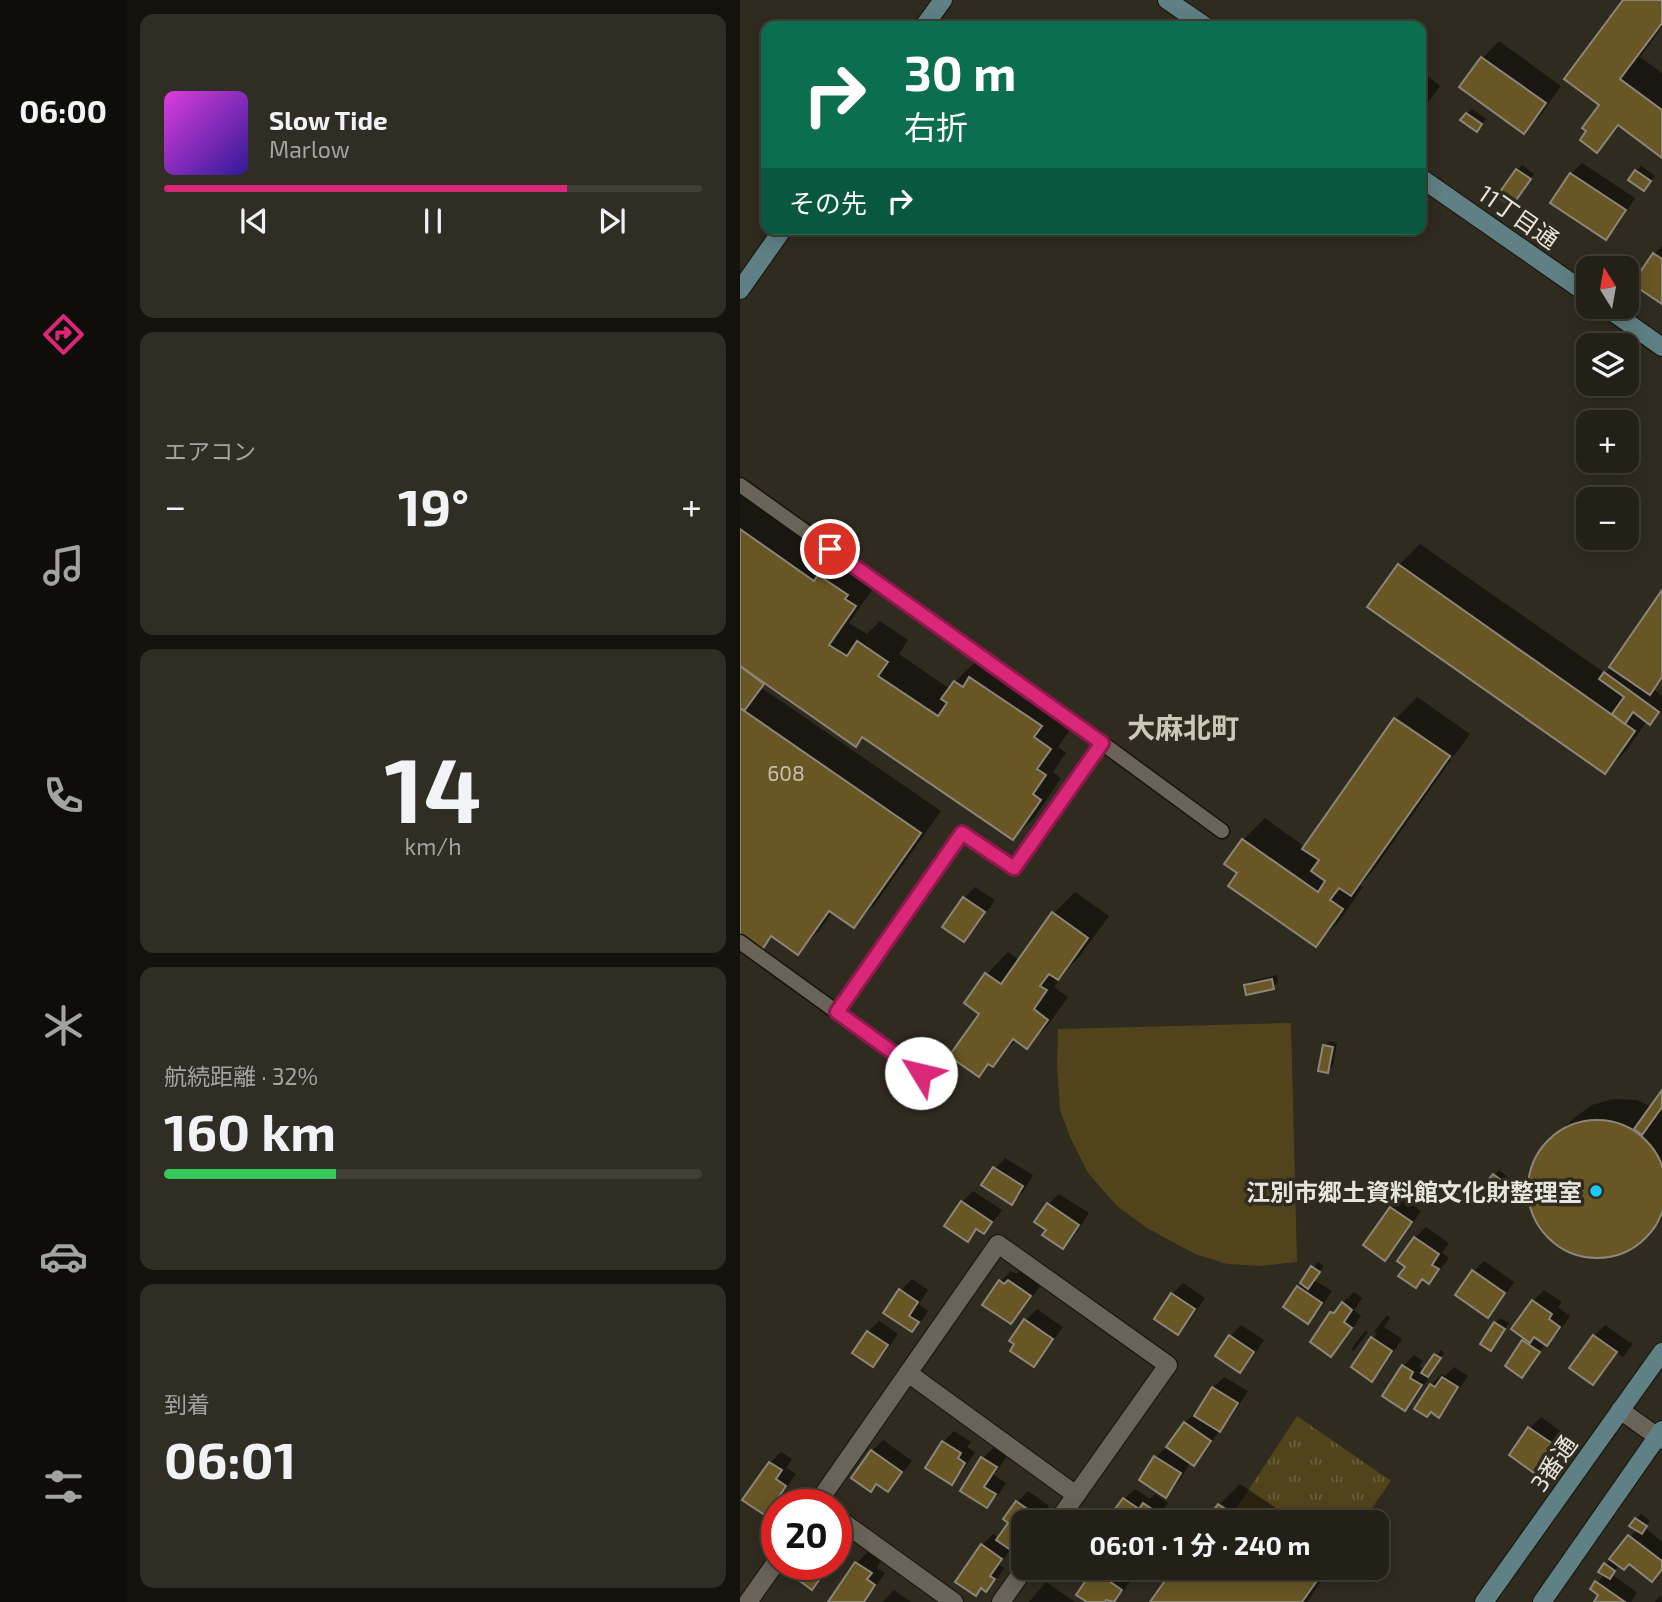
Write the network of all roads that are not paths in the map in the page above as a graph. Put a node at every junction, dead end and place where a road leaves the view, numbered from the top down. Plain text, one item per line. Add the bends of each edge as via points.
1 (943, 0) edge
2 (1167, 0) edge
3 (928, 21) edge
4 (1198, 21) edge
5 (1426, 181) edge
6 (779, 235) edge
7 (1576, 286) edge
8 (740, 290) edge
9 (1622, 319) edge
10 (1662, 347) edge
11 (740, 485) edge
12 (1102, 743) junction
13 (1222, 831) dead end
14 (740, 942) edge
15 (837, 1012) junction
16 (921, 1073) dead end
17 (1662, 1352) edge
18 (908, 1373) junction
19 (1620, 1410) junction
20 (1660, 1436) edge
21 (827, 1489) edge
22 (1076, 1495) junction
23 (1065, 1510) edge
24 (852, 1529) edge
25 (764, 1580) edge
26 (1017, 1580) edge
27 (748, 1602) edge
28 (954, 1602) edge
29 (1001, 1602) edge
30 (1484, 1602) edge
31 (1542, 1602) edge

1 - 3 street
2 - 4 street
5 - 7 street, 11丁目通
6 - 8 street
9 - 10 street
11 - 12 lane
12 - 13 lane
12 - 15 lane via 1014,868 962,833
14 - 15 lane
15 - 16 lane
17 - 19 street, 3番通
18 - 21 street
18 - 22 street
18 - 22 street via 998,1244 1168,1365
19 - 20 street
19 - 30 street, 3番通
20 - 31 street
22 - 23 street
24 - 28 street
25 - 27 street
26 - 29 street

